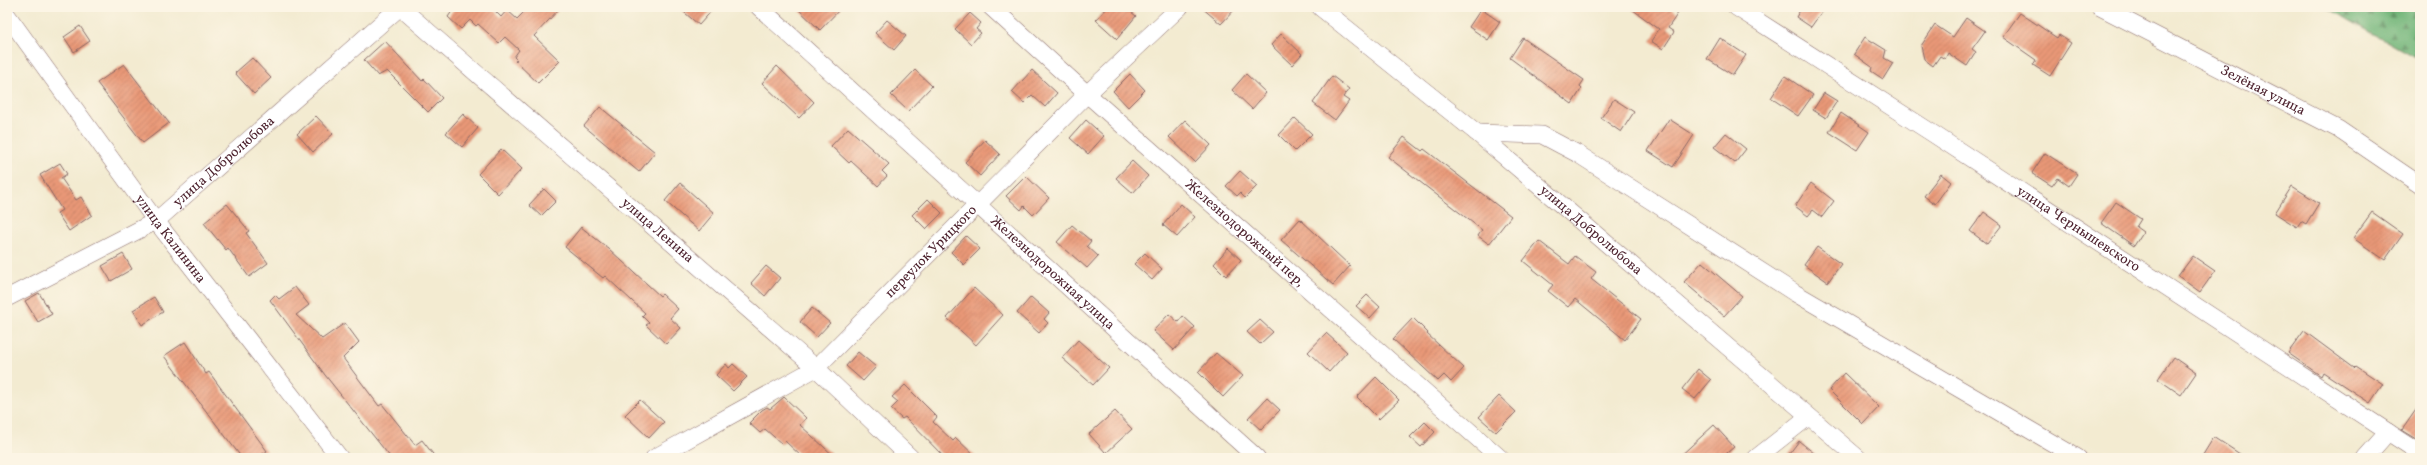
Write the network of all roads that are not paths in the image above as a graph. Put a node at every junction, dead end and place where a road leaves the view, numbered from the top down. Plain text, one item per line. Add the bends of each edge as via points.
1 (400, 7) edge
2 (759, 7) edge
3 (991, 7) edge
4 (1180, 7) edge
5 (1320, 7) edge
6 (1736, 7) edge
7 (2100, 7) edge
8 (7, 15) edge
9 (1087, 94) junction
10 (1477, 133) junction
11 (2420, 185) edge
12 (978, 205) junction
13 (156, 221) junction
14 (7, 298) edge
15 (816, 368) junction
16 (1808, 417) junction
17 (2388, 432) junction
18 (2420, 453) edge
19 (340, 458) edge
20 (654, 458) edge
21 (911, 458) edge
22 (1257, 458) edge
23 (1500, 458) edge
24 (1756, 458) edge
25 (1858, 458) edge
26 (2078, 458) edge
27 (2365, 458) edge

1 - 13 street, улица Добролюбова
1 - 15 street, улица Ленина
2 - 12 street, Железнодорожная улица
3 - 9 street, Железнодорожный пер,
4 - 9 street, переулок Урицкого
5 - 10 street, улица Добролюбова
6 - 17 street, улица Чернышевского
7 - 11 street, Зелёная улица via 2338,129
8 - 13 street, улица Калинина
9 - 12 street, переулок Урицкого
9 - 23 street, Железнодорожный пер,
10 - 16 street, улица Добролюбова
10 - 26 street via 1542,136 1578,154 1795,293
12 - 15 street, переулок Урицкого
12 - 22 street, Железнодорожная улица
13 - 14 street, улица Добролюбова
13 - 19 street, улица Калинина
15 - 20 street, переулок Урицкого
15 - 21 street, улица Ленина
16 - 24 street
16 - 25 street, улица Добролюбова
17 - 18 street, улица Чернышевского
17 - 27 street

